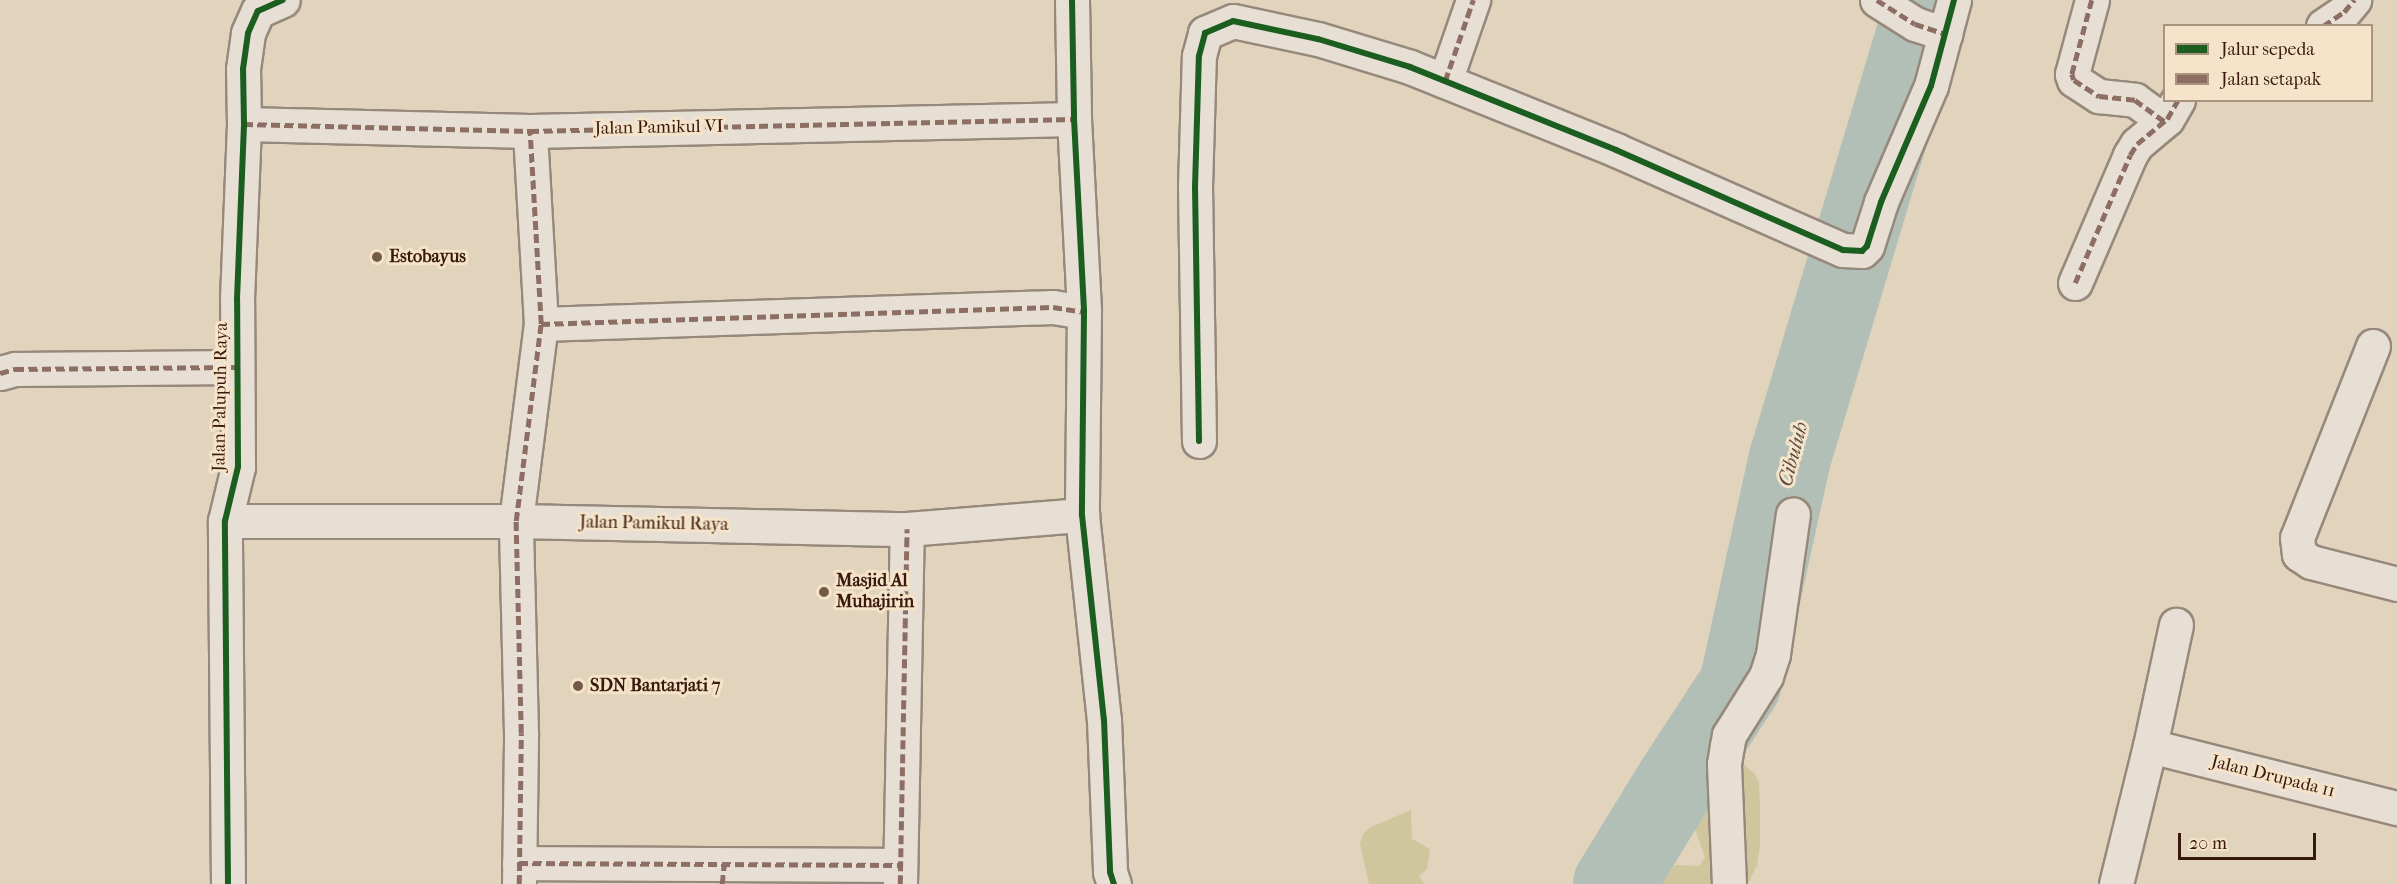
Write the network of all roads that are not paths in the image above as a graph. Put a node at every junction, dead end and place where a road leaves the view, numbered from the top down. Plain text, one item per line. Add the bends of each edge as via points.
1 (1072, 0) edge
2 (1473, 0) edge
3 (1877, 0) edge
4 (1953, 0) edge
5 (2092, 0) edge
6 (2354, 0) edge
7 (266, 4) edge
8 (2326, 24) edge
9 (1932, 29) junction
10 (1445, 81) junction
11 (2171, 111) edge
12 (1074, 119) junction
13 (244, 124) junction
14 (530, 131) junction
15 (2075, 283) dead end
16 (1084, 312) junction
17 (541, 324) junction
18 (2373, 346) dead end
19 (237, 367) junction
20 (0, 373) edge
21 (1198, 441) dead end
22 (1793, 514) dead end
23 (1082, 515) junction
24 (225, 521) junction
25 (516, 521) junction
26 (908, 529) junction
27 (2397, 584) edge
28 (2176, 625) dead end
29 (2150, 746) junction
30 (2397, 808) edge
31 (519, 874) edge
32 (723, 874) edge
33 (900, 874) edge
34 (228, 884) edge
35 (1114, 884) edge
36 (1728, 884) edge
37 (2116, 884) edge

1 - 12 street
2 - 10 street
3 - 9 street
4 - 9 street
5 - 11 street via 2072,74 2074,80 2099,96 2135,100
6 - 8 street
7 - 13 street, Jalan Palupuh Raya via 248,33
9 - 10 street via 1931,86 1881,202 1867,246 1852,250
10 - 21 street via 1318,39 1233,21 1205,33 1199,56 1196,187
11 - 15 street via 2130,155
12 - 14 street, Jalan Pamikul VI
12 - 16 street
13 - 14 street, Jalan Pamikul VI
13 - 19 street, Jalan Palupuh Raya
14 - 17 street
16 - 17 street via 1053,307
16 - 23 street
17 - 25 street
18 - 27 street via 2296,538 2299,554 2311,562
19 - 20 street via 15,369
19 - 24 street, Jalan Palupuh Raya via 238,467
22 - 36 street via 1773,654 1766,676 1729,735 1727,746 1724,765
23 - 26 street, Jalan Pamikul Raya
23 - 35 street via 1104,720 1110,872
24 - 25 street, Jalan Pamikul Raya
24 - 34 street, Jalan Palupuh Raya
25 - 26 street, Jalan Pamikul Raya
25 - 31 street via 521,733
26 - 33 street
28 - 29 street
29 - 30 street, Jalan Drupada 11
29 - 37 street
31 - 32 street
32 - 33 street

